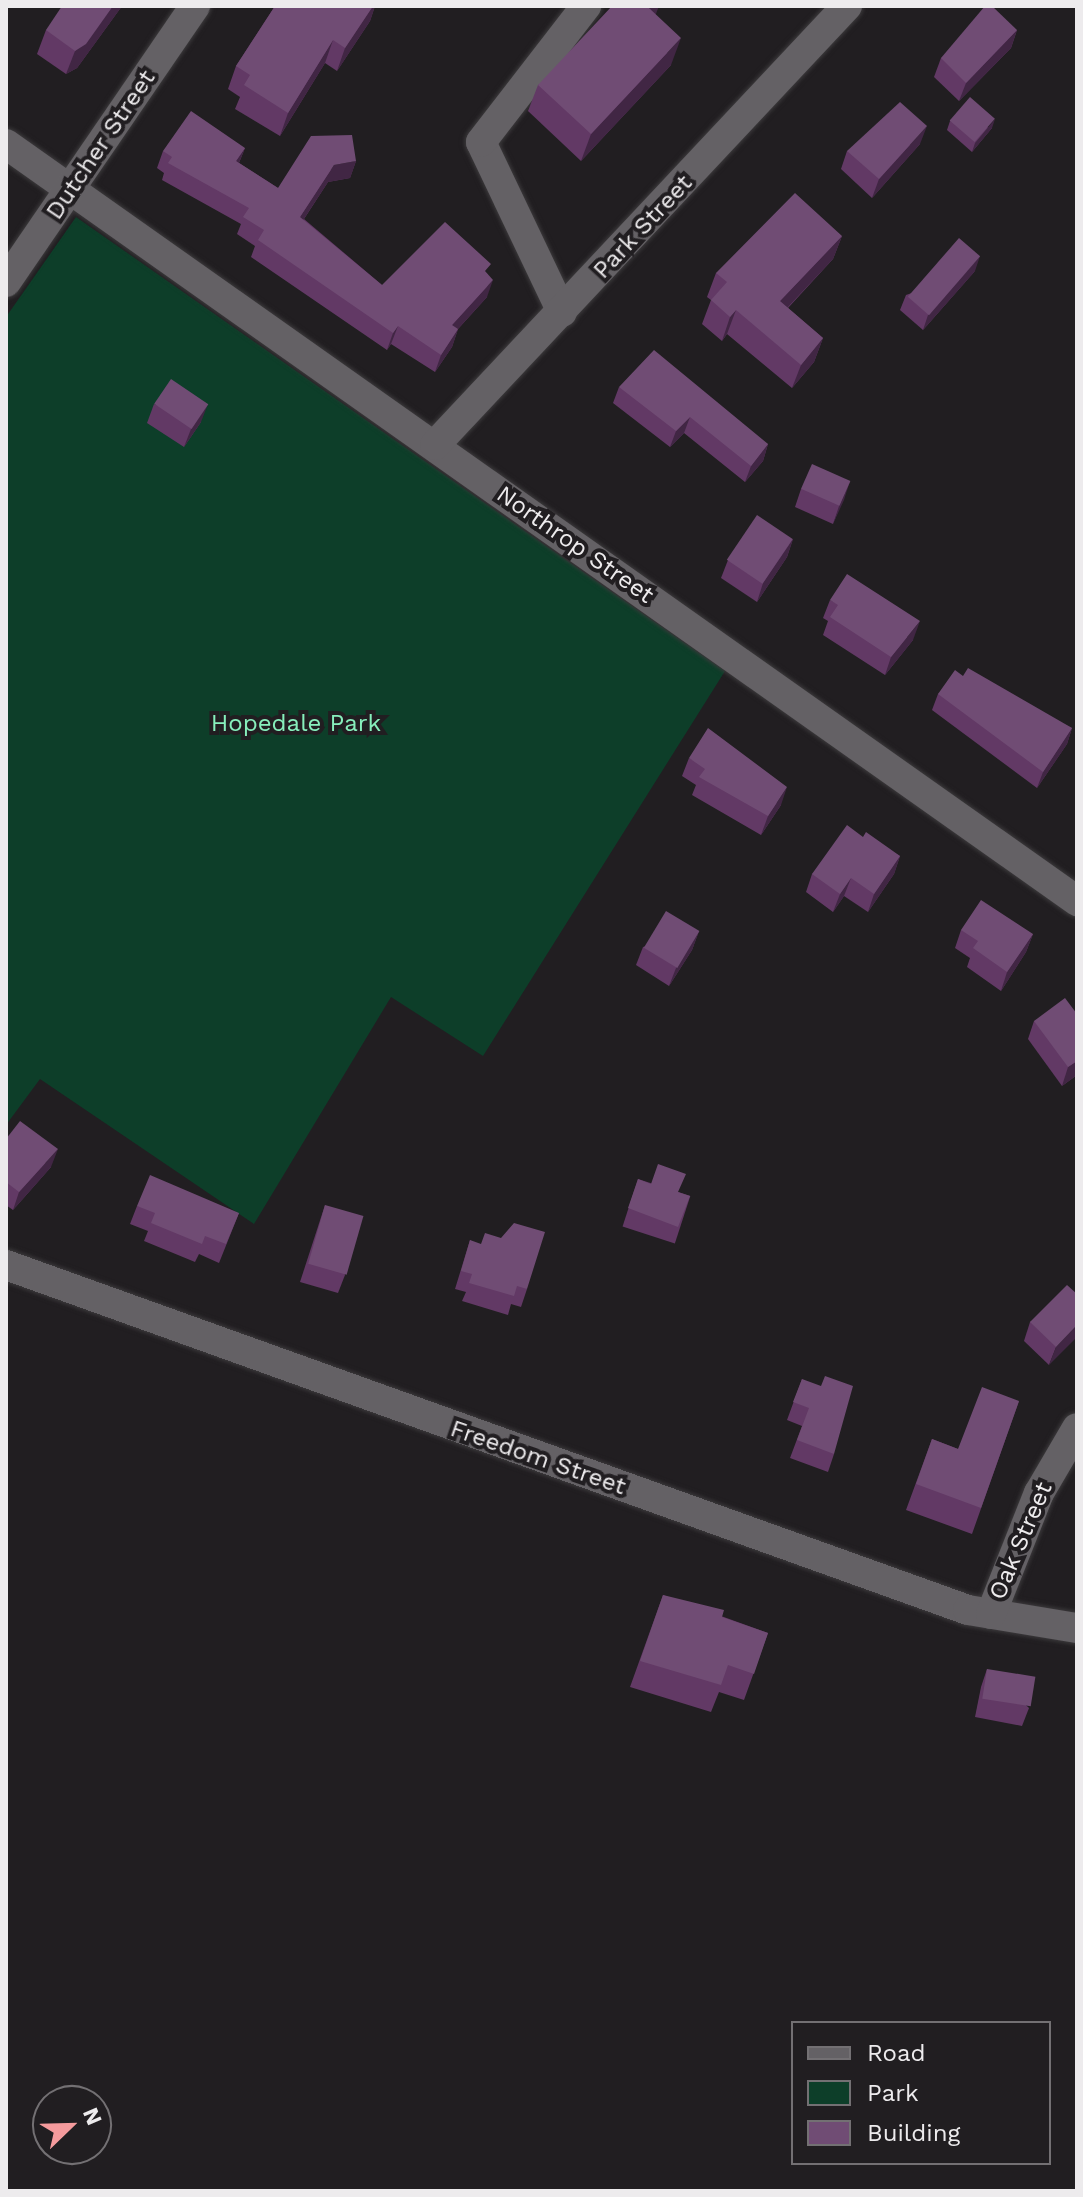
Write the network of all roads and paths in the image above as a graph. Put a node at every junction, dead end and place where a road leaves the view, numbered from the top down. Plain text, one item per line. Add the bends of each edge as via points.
1 (195, 6) edge
2 (586, 6) edge
3 (847, 6) edge
4 (6, 144) edge
5 (73, 188) junction
6 (6, 282) edge
7 (562, 312) junction
8 (435, 445) junction
9 (1073, 890) edge
10 (6, 1265) edge
11 (1077, 1428) edge
12 (991, 1614) junction
13 (1077, 1628) edge

1 - 5 street, Dutcher Street
2 - 7 street via 481,142
3 - 7 street, Park Street
4 - 5 street, Northrop Street
5 - 6 street, Dutcher Street
5 - 8 street, Northrop Street
7 - 8 street, Park Street
8 - 9 street, Northrop Street
10 - 12 street, Freedom Street
11 - 12 street, Oak Street via 1039,1493
12 - 13 street, Freedom Street

